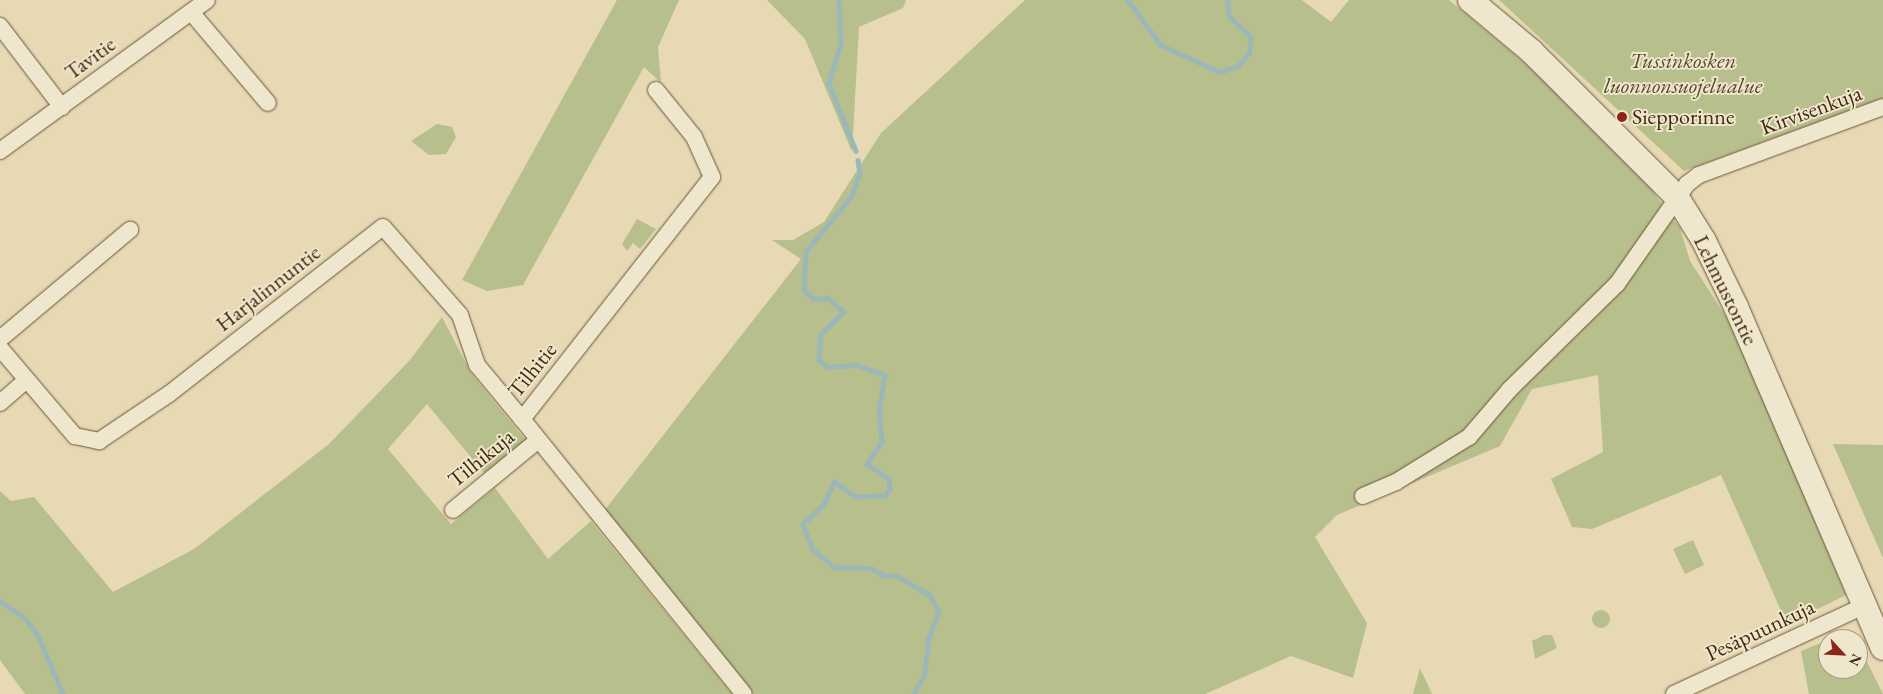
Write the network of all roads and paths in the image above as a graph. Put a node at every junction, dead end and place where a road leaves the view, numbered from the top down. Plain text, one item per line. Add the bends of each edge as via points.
1 (207, 0) edge
2 (1470, 0) edge
3 (191, 12) junction
4 (0, 26) edge
5 (656, 90) dead end
6 (268, 103) dead end
7 (62, 107) junction
8 (1883, 107) edge
9 (0, 152) edge
10 (1676, 196) junction
11 (130, 230) dead end
12 (0, 339) edge
13 (0, 348) edge
14 (26, 380) junction
15 (0, 403) edge
16 (522, 419) junction
17 (537, 441) junction
18 (1363, 496) dead end
19 (453, 510) dead end
20 (1864, 606) junction
21 (1883, 648) edge
22 (744, 694) edge
23 (1674, 694) edge

1 - 3 street, Tavitie
2 - 10 main road, Lehmustontie via 1531,51
3 - 6 street
3 - 7 street, Tavitie
4 - 7 street
5 - 16 street, Tilhitie via 694,137 712,177
7 - 9 street, Tavitie
8 - 10 street, Kirvisenkuja via 1699,175
10 - 18 street via 1644,251 1617,284 1510,389 1469,437 1396,482
10 - 20 main road, Lehmustontie via 1704,241 1736,307
11 - 12 street
13 - 14 street, Harjalinnuntie
14 - 15 street
14 - 16 street, Harjalinnuntie via 75,436 99,441 158,402 383,227 460,314 477,364
16 - 17 street, Tilhitie
17 - 19 street, Tilhikuja
17 - 22 street, Tilhitie
20 - 21 main road, Lehmustontie
20 - 23 street, Pesäpuunkuja

